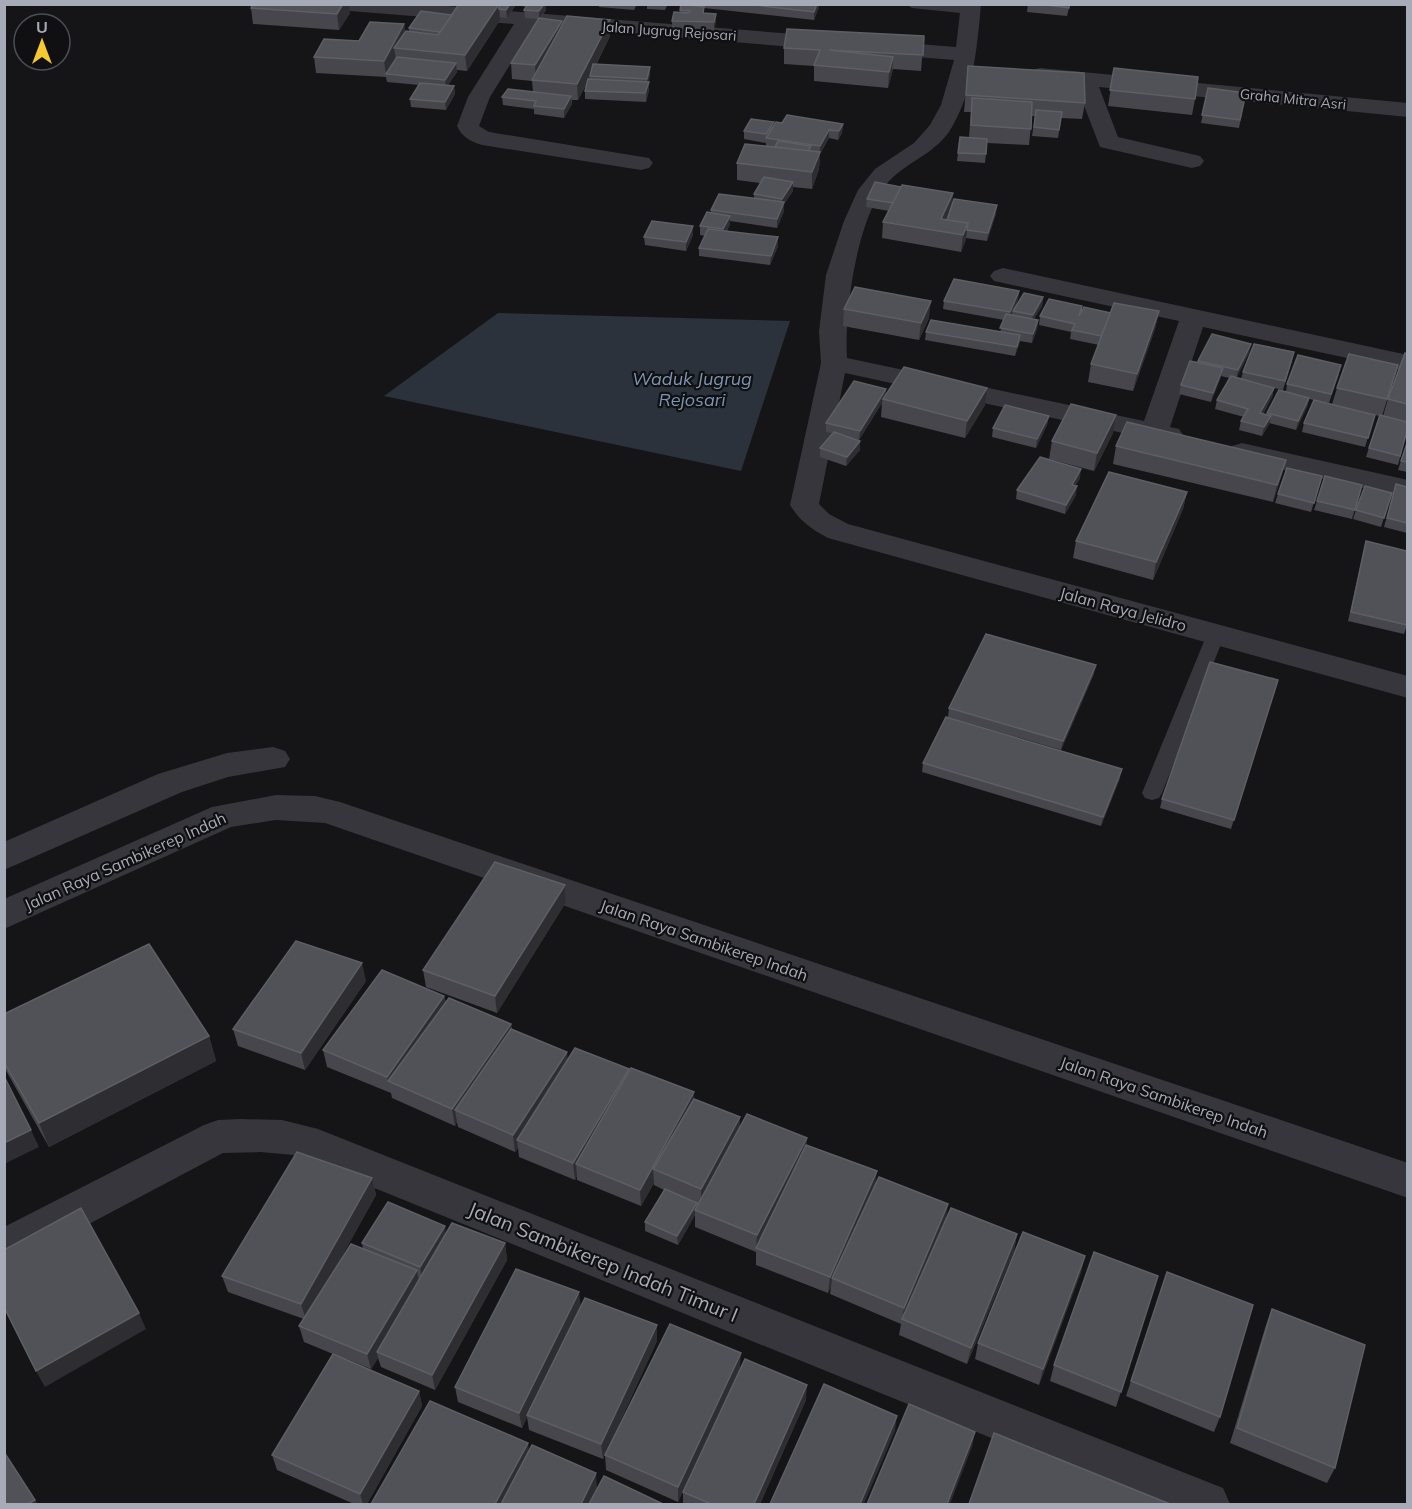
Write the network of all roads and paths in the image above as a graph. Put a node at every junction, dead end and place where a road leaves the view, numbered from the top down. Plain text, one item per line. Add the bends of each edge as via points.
1 (337, 4) edge
2 (912, 4) edge
3 (971, 7) edge
4 (527, 20) junction
5 (971, 64) junction
6 (1017, 73) edge
7 (1085, 79) junction
8 (1407, 110) edge
9 (1192, 161) dead end
10 (641, 163) dead end
11 (1003, 276) dead end
12 (1193, 317) junction
13 (834, 363) junction
14 (1407, 363) edge
15 (1154, 432) junction
16 (1188, 439) edge
17 (1223, 447) edge
18 (1407, 489) edge
19 (1216, 634) junction
20 (1407, 687) edge
21 (273, 759) dead end
22 (1152, 793) dead end
23 (4, 857) edge
24 (4, 915) edge
25 (1407, 1181) edge
26 (4, 1248) edge
27 (1207, 1504) edge

1 - 4 street, Jalan Jugrug Rejosari
2 - 3 lane
3 - 5 street
4 - 5 street, Jalan Jugrug Rejosari
4 - 10 street via 479,97 470,130 482,138
5 - 13 street via 940,128 922,148 883,174 862,203 839,275 832,331
6 - 7 street, Graha Mitra Asri
7 - 8 street, Graha Mitra Asri
7 - 9 street via 1108,142
11 - 12 street
12 - 14 street
12 - 15 street
13 - 15 street
13 - 19 street, Jalan Raya Jelidro via 804,505 815,518 838,531
15 - 16 street
17 - 18 street
19 - 20 street, Jalan Raya Jelidro
19 - 22 lane
21 - 23 street via 227,765 170,783
24 - 25 street, Jalan Raya Sambikerep Indah via 224,816 262,808 320,809
26 - 27 street, Jalan Sambikerep Indah Timur I via 218,1137 279,1135 304,1141

